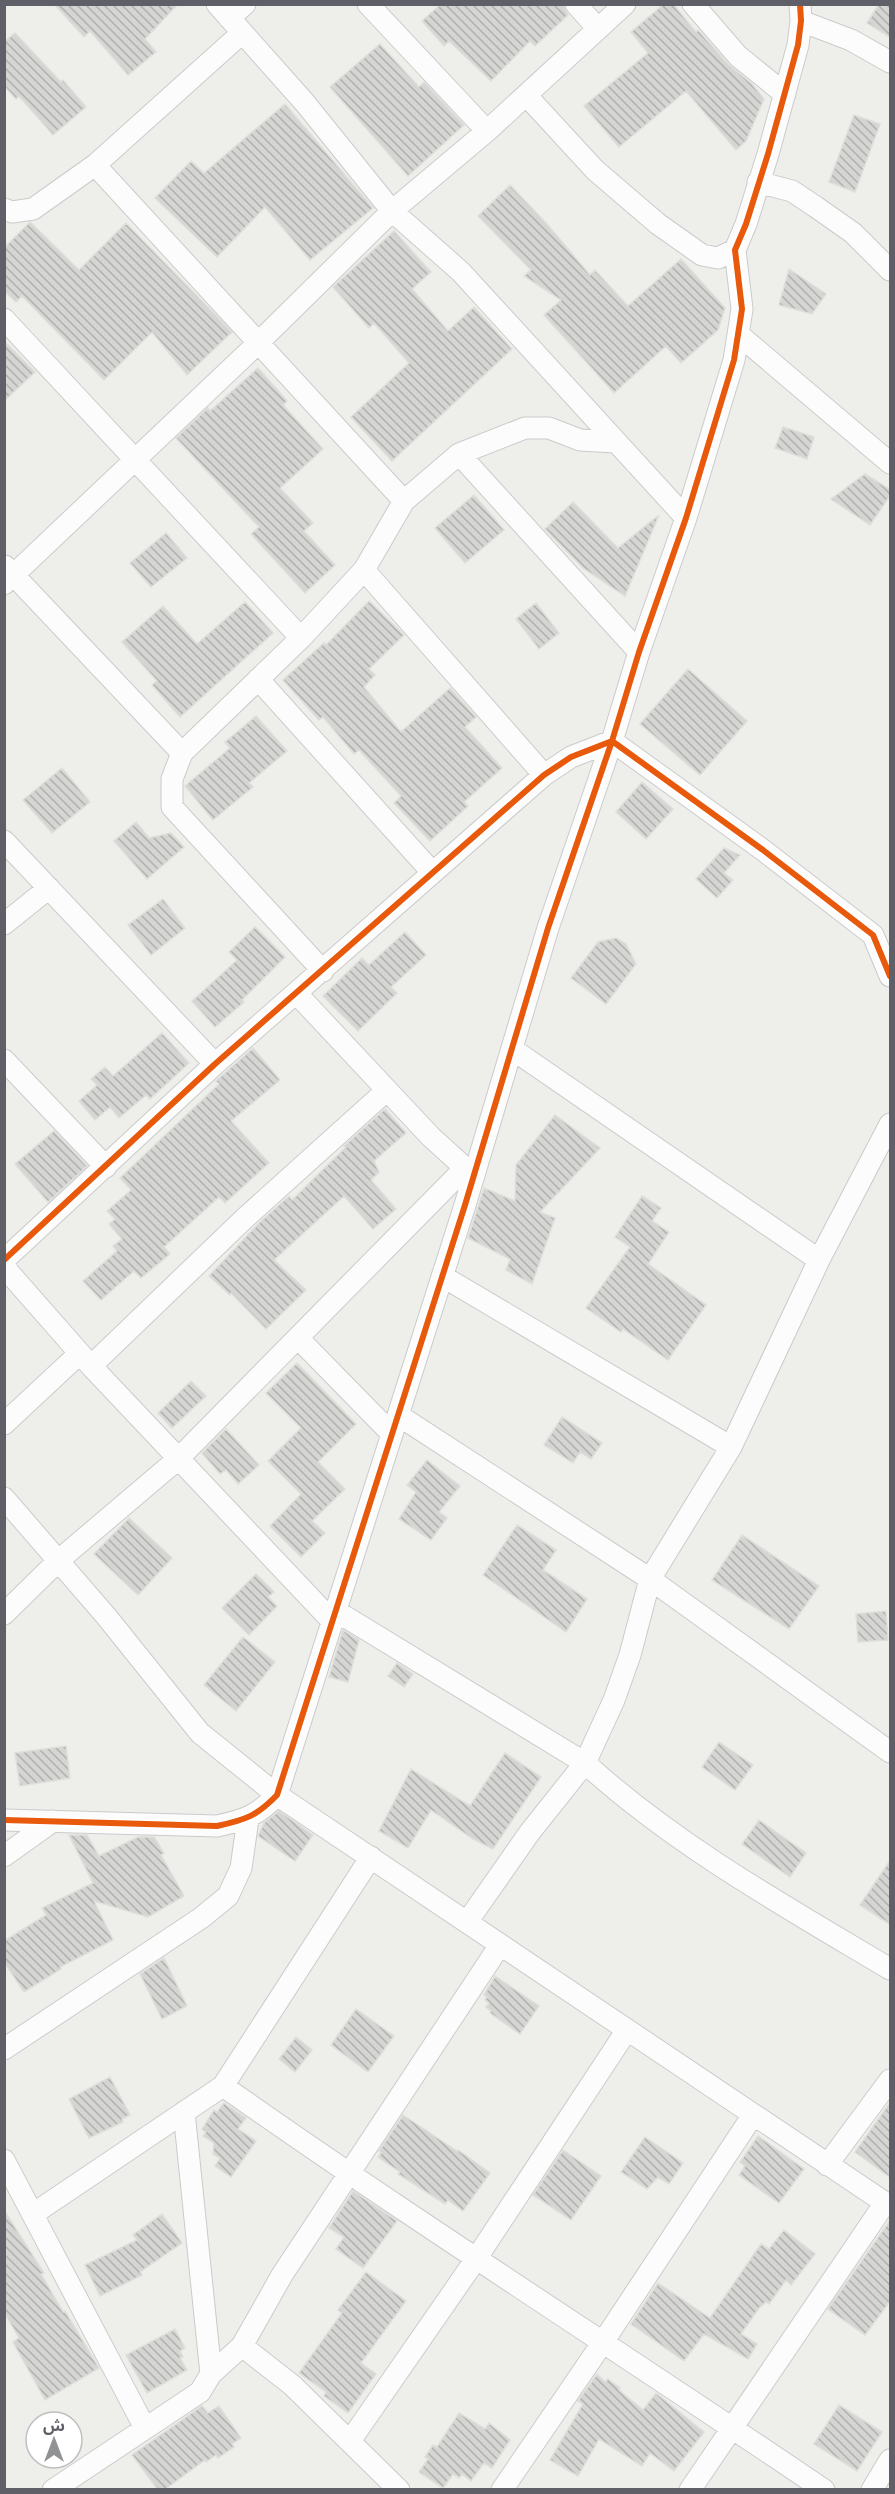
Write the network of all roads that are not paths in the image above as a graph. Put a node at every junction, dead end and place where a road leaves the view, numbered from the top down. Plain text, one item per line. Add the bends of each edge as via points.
1 (368, 4) edge
2 (576, 4) edge
3 (625, 4) edge
4 (693, 4) edge
5 (801, 13) edge
6 (233, 15) edge
7 (598, 29) junction
8 (891, 62) edge
9 (785, 94) junction
10 (526, 95) junction
11 (488, 131) junction
12 (95, 165) junction
13 (758, 182) junction
14 (4, 209) edge
15 (392, 211) junction
16 (735, 250) junction
17 (891, 270) edge
18 (4, 319) edge
19 (738, 334) junction
20 (257, 344) junction
21 (615, 442) junction
22 (459, 454) junction
23 (135, 459) junction
24 (891, 463) edge
25 (404, 501) junction
26 (686, 518) junction
27 (364, 570) junction
28 (7, 575) edge
29 (301, 639) junction
30 (639, 652) junction
31 (258, 679) junction
32 (612, 741) junction
33 (182, 753) junction
34 (544, 775) junction
35 (4, 841) edge
36 (432, 872) junction
37 (49, 888) junction
38 (4, 924) edge
39 (886, 949) edge
40 (323, 971) junction
41 (891, 976) edge
42 (297, 994) junction
43 (512, 1049) junction
44 (4, 1060) edge
45 (215, 1064) junction
46 (386, 1091) junction
47 (891, 1124) edge
48 (106, 1167) junction
49 (469, 1172) junction
50 (4, 1260) edge
51 (819, 1260) junction
52 (4, 1267) edge
53 (442, 1276) junction
54 (298, 1338) junction
55 (85, 1360) junction
56 (4, 1424) edge
57 (395, 1425) junction
58 (731, 1447) junction
59 (178, 1459) junction
60 (4, 1498) edge
61 (59, 1560) junction
62 (650, 1579) junction
63 (4, 1614) edge
64 (335, 1617) junction
65 (891, 1752) edge
66 (585, 1763) junction
67 (277, 1796) junction
68 (248, 1819) junction
69 (4, 1820) edge
70 (53, 1821) junction
71 (4, 1856) edge
72 (371, 1857) junction
73 (467, 1922) junction
74 (501, 1945) junction
75 (891, 1969) edge
76 (627, 2030) junction
77 (4, 2049) edge
78 (891, 2080) edge
79 (223, 2086) junction
80 (184, 2112) junction
81 (753, 2115) junction
82 (4, 2160) edge
83 (827, 2165) junction
84 (347, 2174) junction
85 (888, 2205) edge
86 (33, 2214) junction
87 (476, 2259) junction
88 (603, 2342) junction
89 (242, 2346) junction
90 (211, 2374) junction
91 (733, 2427) junction
92 (146, 2428) junction
93 (350, 2441) junction
94 (891, 2460) edge
95 (53, 2490) edge
96 (399, 2490) edge
97 (502, 2490) edge
98 (690, 2490) edge
99 (824, 2490) edge
100 (872, 2490) edge

1 - 11 street
2 - 7 street
3 - 7 street
4 - 9 street via 738,56
5 - 8 street
5 - 9 street via 798,45
6 - 12 street
6 - 15 street
7 - 10 street
9 - 13 street
10 - 11 street
10 - 16 street via 595,170 658,224 702,255 718,258
11 - 15 street
12 - 14 street via 33,208 12,212
12 - 20 street
13 - 16 street
13 - 17 street via 792,191 854,233
15 - 20 street
15 - 21 street via 461,272
16 - 19 street via 741,309
18 - 23 street
19 - 24 street
19 - 26 street via 734,360
20 - 23 street
20 - 25 street
21 - 22 street via 580,440 549,428 525,428
21 - 26 street
22 - 25 street
22 - 30 street
23 - 28 street
23 - 29 street
25 - 27 street
26 - 30 street
27 - 29 street
27 - 34 street
28 - 33 street
29 - 31 street
30 - 32 street
31 - 33 street
31 - 36 street
32 - 34 street via 570,757
32 - 39 street via 763,850
32 - 43 street via 548,928
33 - 40 street via 172,779 172,807
34 - 36 street
35 - 37 street
36 - 40 street
37 - 38 street
37 - 45 street
39 - 41 street
40 - 42 street
42 - 45 street
42 - 46 street
43 - 49 street
43 - 51 street
44 - 48 street
45 - 48 street
46 - 49 street
46 - 55 street
47 - 51 street
48 - 50 street
49 - 53 street
49 - 54 street
51 - 58 street
52 - 55 street
53 - 57 street
53 - 58 street
54 - 57 street
54 - 59 street
55 - 56 street
55 - 59 street
57 - 62 street
57 - 64 street
58 - 62 street
59 - 61 street
59 - 64 street
60 - 61 street
61 - 63 street
61 - 67 street via 200,1733
62 - 65 street
62 - 66 street via 615,1700
64 - 66 street
64 - 67 street
66 - 73 street via 530,1832
66 - 75 street via 618,1793 779,1903
67 - 68 street
67 - 72 street
68 - 70 street via 217,1826
68 - 77 street via 241,1868 228,1896
69 - 70 street
70 - 71 street
72 - 73 street
72 - 79 street
73 - 74 street
74 - 76 street
74 - 84 street
76 - 81 street
76 - 87 street
78 - 83 street
79 - 80 street
79 - 84 street
80 - 86 street
80 - 90 street
81 - 83 street
81 - 88 street
82 - 86 street
83 - 85 street
84 - 87 street
84 - 89 street
85 - 91 street
86 - 92 street
87 - 88 street
87 - 93 street
88 - 91 street
88 - 97 street
89 - 90 street
89 - 93 street via 292,2385
90 - 92 street via 200,2392
91 - 98 street
91 - 99 street
92 - 95 street
93 - 96 street
94 - 100 street

